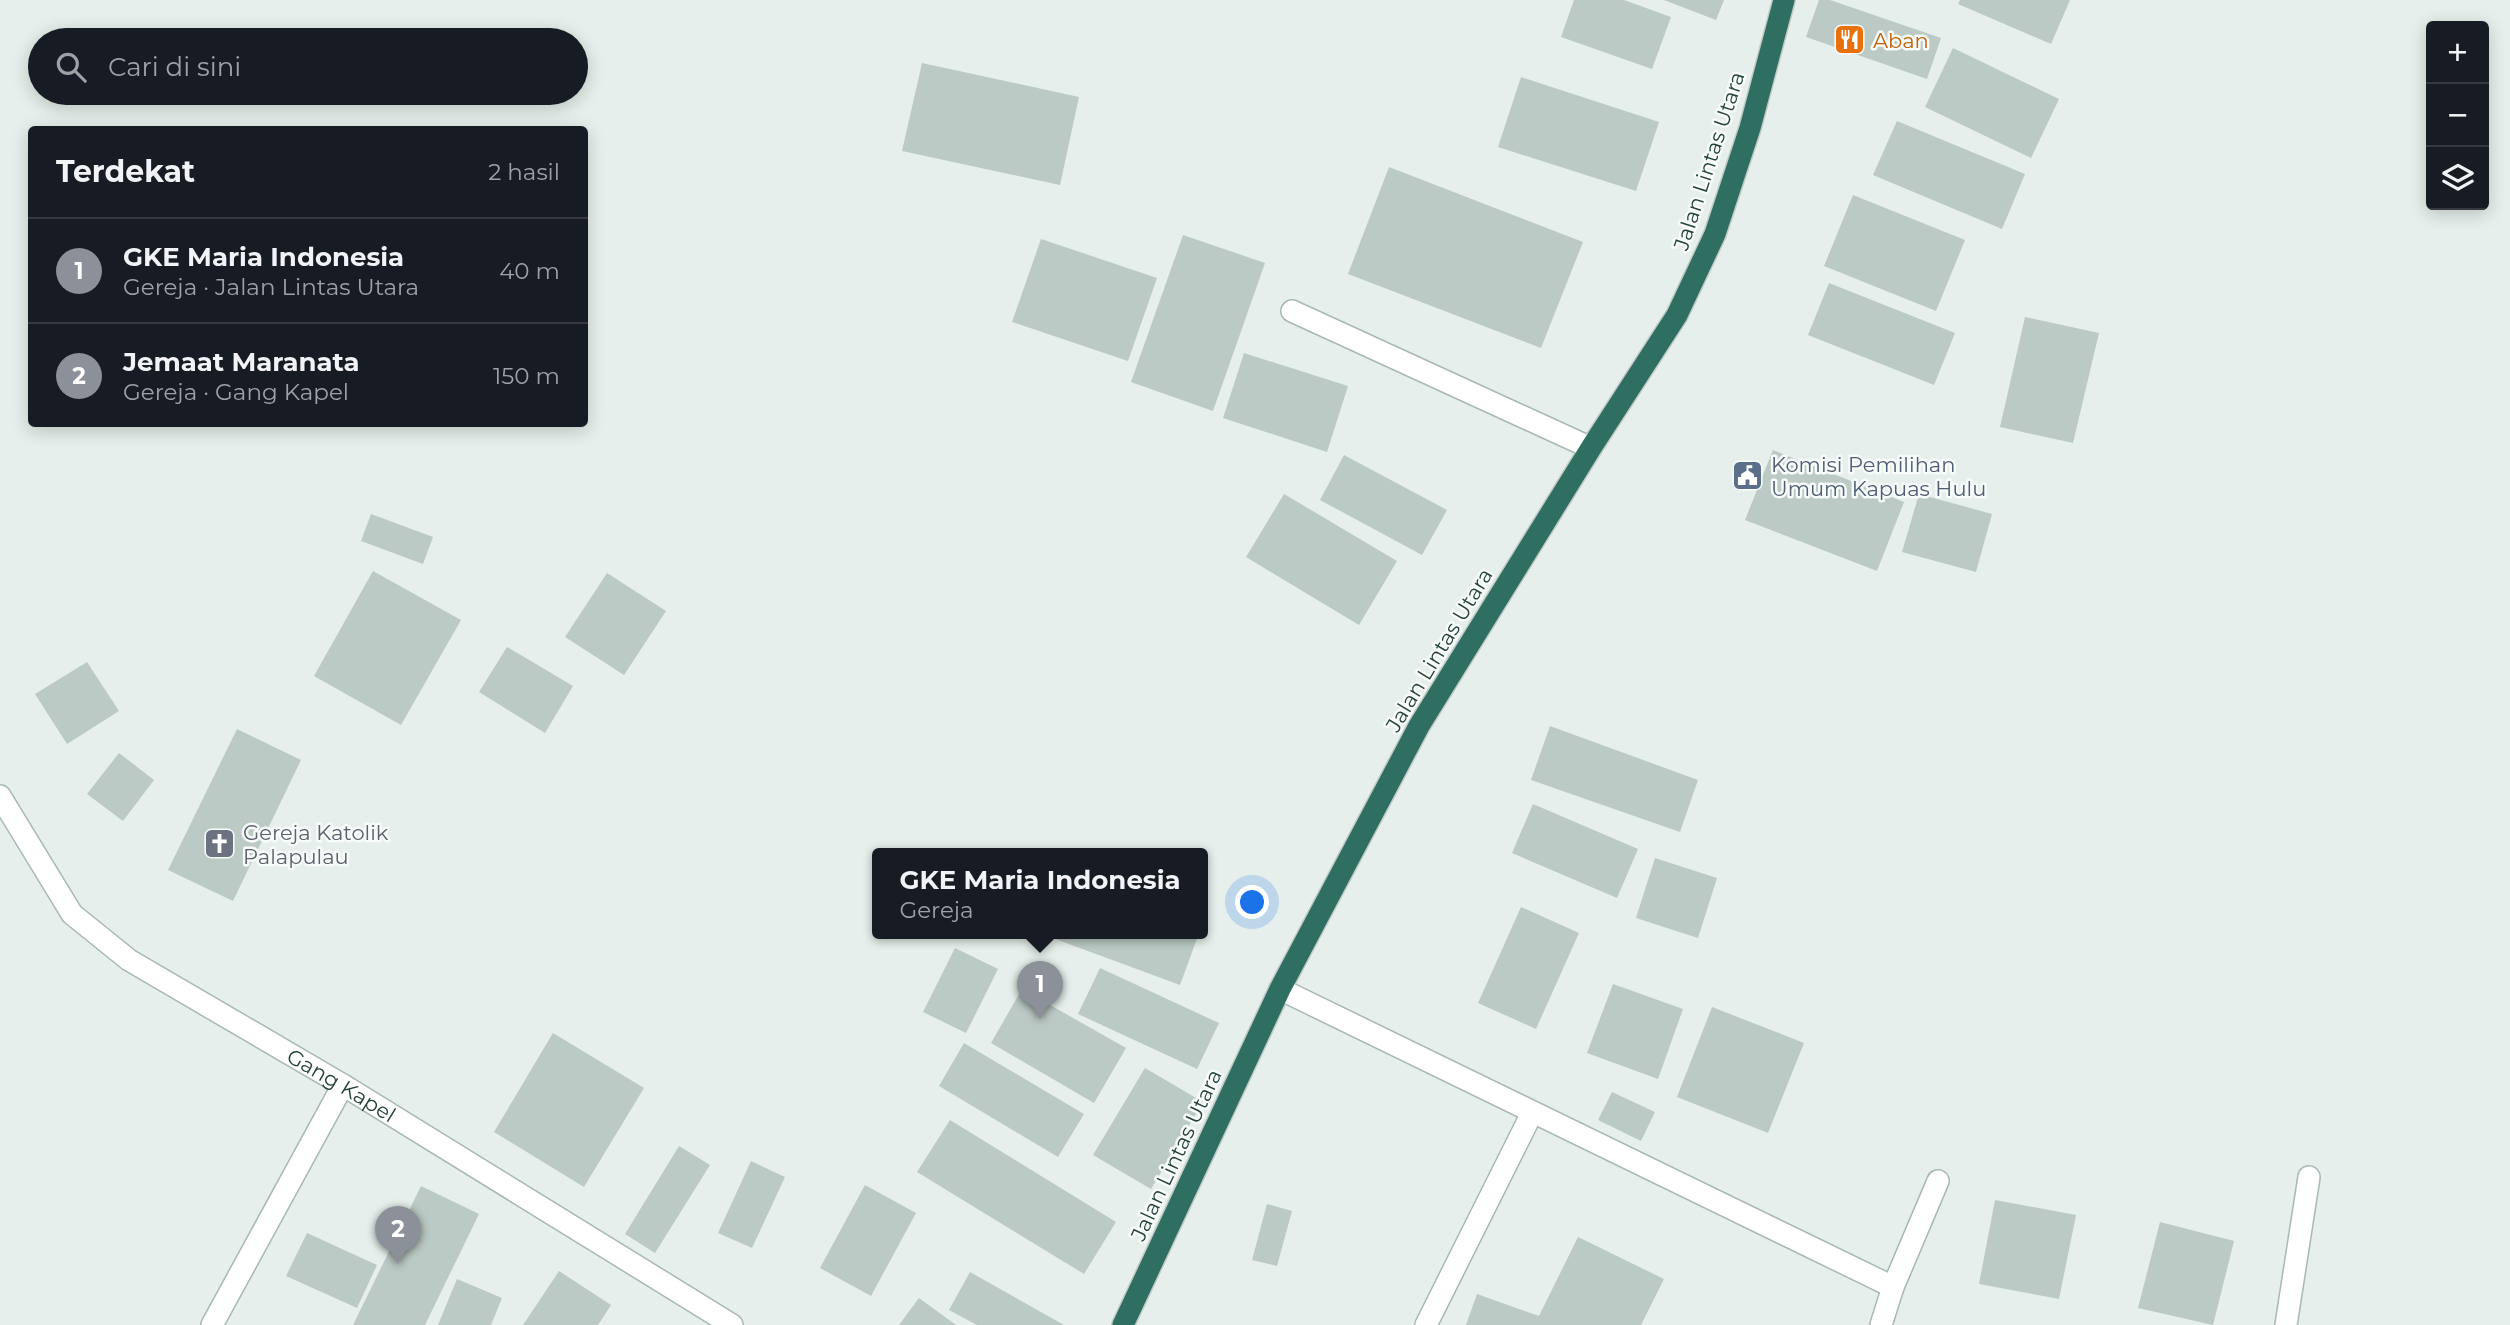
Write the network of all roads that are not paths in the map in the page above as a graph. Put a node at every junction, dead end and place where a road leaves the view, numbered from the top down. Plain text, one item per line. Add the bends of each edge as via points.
1 (1784, 0) edge
2 (1292, 311) dead end
3 (1591, 448) junction
4 (0, 796) edge
5 (1280, 989) junction
6 (343, 1086) junction
7 (1531, 1113) junction
8 (2309, 1177) dead end
9 (1938, 1181) dead end
10 (1892, 1287) junction
11 (212, 1325) edge
12 (732, 1325) edge
13 (1123, 1325) edge
14 (1426, 1325) edge
15 (1881, 1325) edge
16 (2286, 1325) edge

1 - 3 highway, Jalan Lintas Utara via 1750,128 1715,234 1677,315
2 - 3 street
3 - 5 highway, Jalan Lintas Utara via 1419,726
4 - 6 street, Gang Kapel via 72,914 128,960
5 - 7 street
5 - 13 highway, Jalan Lintas Utara
6 - 11 street
6 - 12 street, Gang Kapel
7 - 10 street
7 - 14 street
8 - 16 street
9 - 10 street
10 - 15 street

